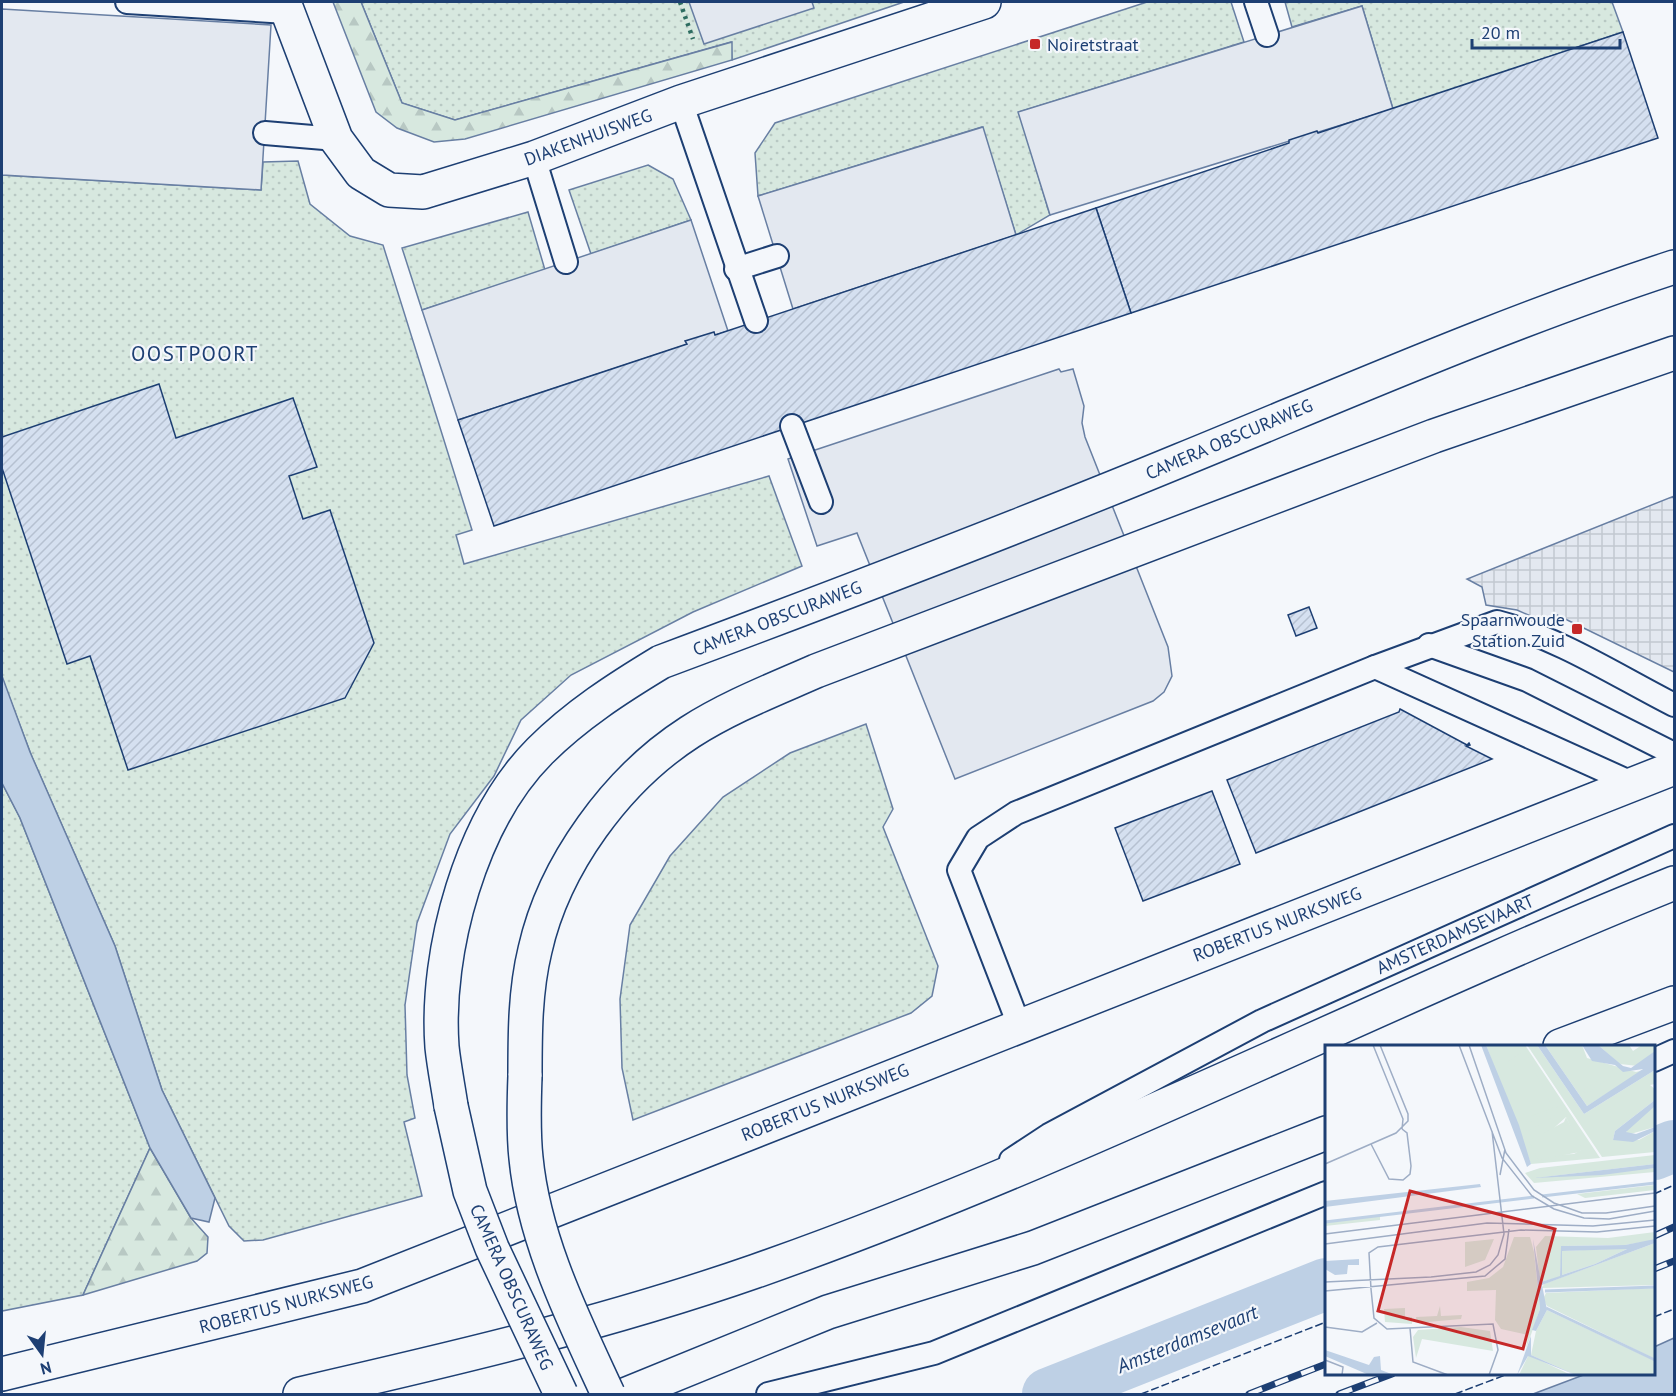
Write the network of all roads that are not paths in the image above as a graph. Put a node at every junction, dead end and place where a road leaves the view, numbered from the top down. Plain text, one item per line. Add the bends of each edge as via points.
1 (127, 2) edge
2 (984, 2) edge
3 (1256, 2) edge
4 (286, 7) edge
5 (1267, 35) dead end
6 (681, 102) junction
7 (265, 133) dead end
8 (336, 139) junction
9 (534, 158) junction
10 (777, 256) dead end
11 (566, 262) dead end
12 (1674, 267) edge
13 (736, 268) junction
14 (756, 321) dead end
15 (1674, 353) edge
16 (792, 426) dead end
17 (821, 502) dead end
18 (1429, 645) junction
19 (1375, 667) junction
20 (1674, 705) edge
21 (1674, 754) edge
22 (1674, 768) edge
23 (1634, 784) junction
24 (1674, 836) edge
25 (1674, 883) edge
26 (1674, 1003) edge
27 (1018, 1025) junction
28 (1565, 1045) edge
29 (1674, 1051) edge
30 (1655, 1059) edge
31 (1325, 1133) edge
32 (1325, 1193) edge
33 (956, 1196) junction
34 (2, 1374) edge
35 (300, 1395) edge
36 (561, 1395) edge
37 (608, 1395) edge
38 (627, 1395) edge
39 (768, 1395) edge

1 - 4 lane, DIAKENHUISWEG
2 - 6 main road, DIAKENHUISWEG
3 - 5 lane
4 - 8 main road, DIAKENHUISWEG
6 - 9 main road, DIAKENHUISWEG
6 - 13 lane
7 - 8 lane
8 - 9 main road, DIAKENHUISWEG via 361,173 388,190 423,192
9 - 11 lane
10 - 13 lane
12 - 36 main road, CAMERA OBSCURAWEG, bridge via 1581,297 1375,377 1180,460 661,662 570,723 538,753 485,832 463,887 444,974 442,1047 450,1106 470,1191 492,1248
13 - 14 lane
15 - 37 main road, bridge via 1434,436 816,670 726,711 649,761 594,825 557,888 535,950 525,1015 526,1158 532,1199 564,1299
16 - 17 lane
18 - 19 lane
18 - 20 lane via 1497,622 1567,650
18 - 21 lane via 1527,681
19 - 23 lane
19 - 27 lane via 1016,813 978,838 959,870
22 - 23 main road, ROBERTUS NURKSWEG
23 - 27 main road, ROBERTUS NURKSWEG
24 - 33 lane, AMSTERDAMSEVAART via 1262,1021 1049,1135
25 - 33 main road
26 - 28 main road
27 - 34 main road, ROBERTUS NURKSWEG via 362,1286
29 - 30 lane
31 - 38 main road via 1033,1248 828,1312
32 - 39 lane via 934,1353
33 - 35 main road via 754,1272 537,1338

